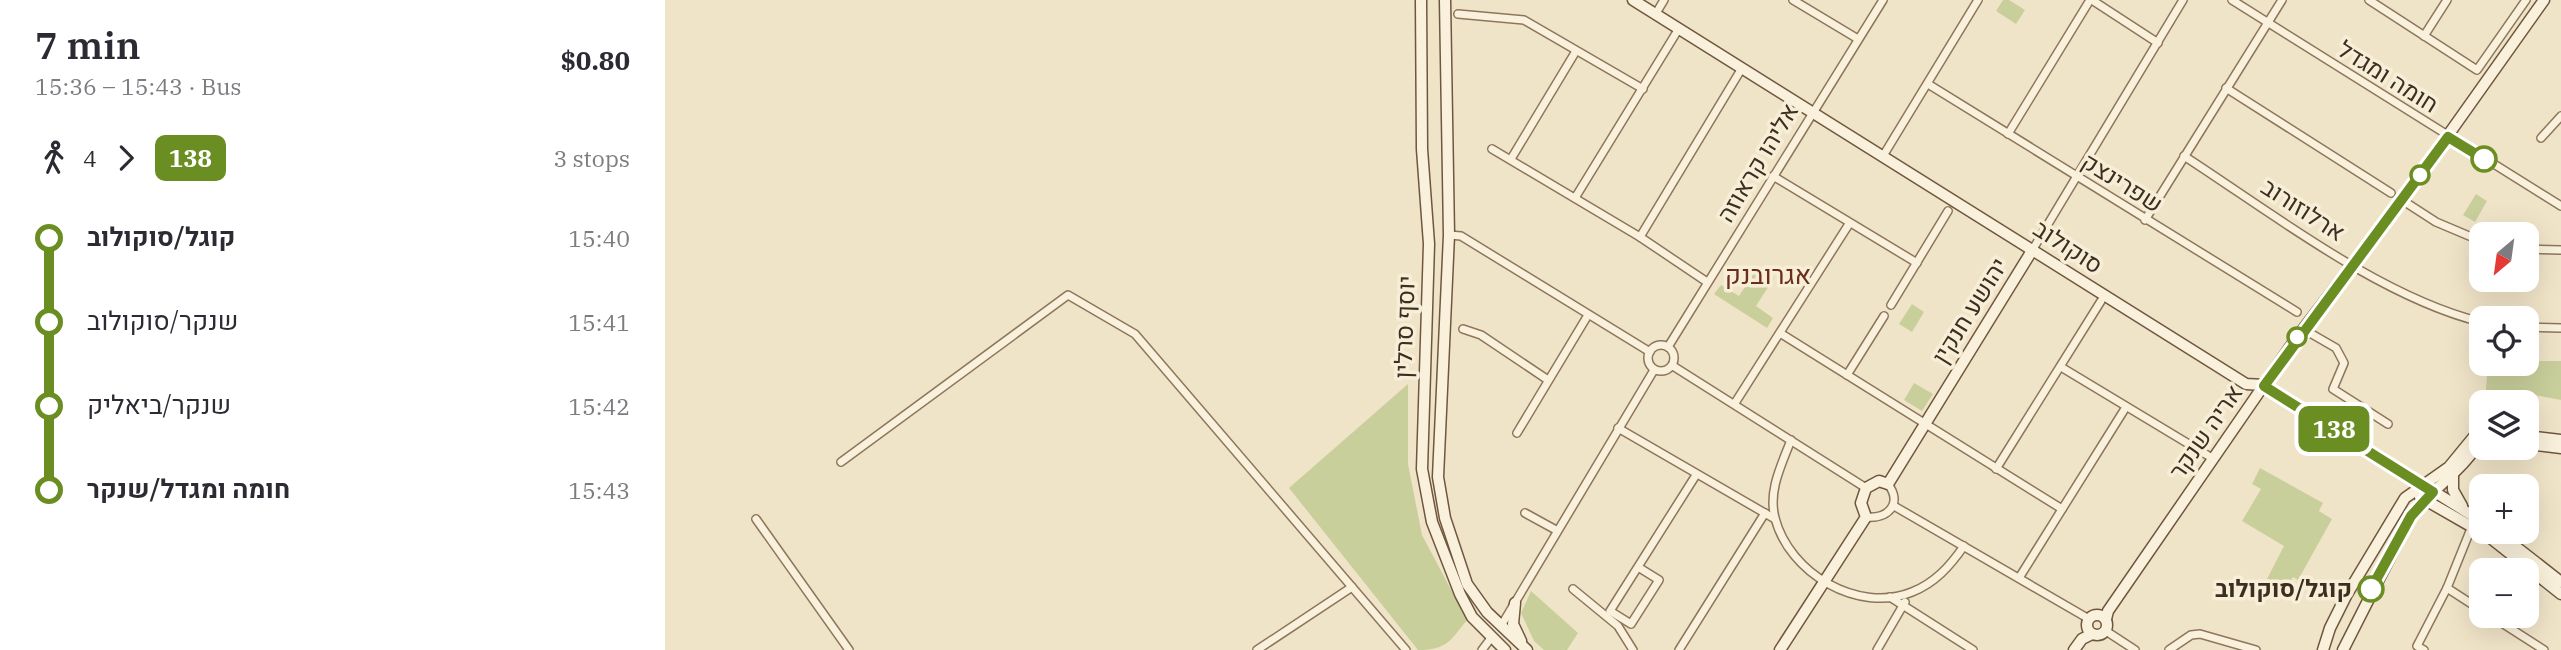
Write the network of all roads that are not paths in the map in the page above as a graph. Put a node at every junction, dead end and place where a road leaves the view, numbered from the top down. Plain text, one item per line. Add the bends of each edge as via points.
1 (1421, 0) edge
2 (1445, 0) edge
3 (1633, 0) edge
4 (1664, 0) edge
5 (1793, 0) edge
6 (1883, 0) edge
7 (1978, 0) edge
8 (2091, 0) edge
9 (2186, 0) edge
10 (2232, 0) edge
11 (2282, 0) edge
12 (2368, 0) edge
13 (2447, 0) edge
14 (2526, 0) edge
15 (2544, 0) edge
16 (1458, 14) dead end
17 (1655, 15) junction
18 (2266, 23) junction
19 (1678, 30) junction
20 (2424, 36) junction
21 (1858, 39) junction
22 (2158, 43) junction
23 (1576, 51) junction
24 (2153, 54) junction
25 (1742, 68) junction
26 (1928, 84) junction
27 (2226, 88) junction
28 (1643, 89) junction
29 (1811, 111) junction
30 (2561, 116) edge
31 (2008, 134) junction
32 (2448, 137) junction
33 (2541, 138) dead end
34 (1492, 149) dead end
35 (1883, 156) junction
36 (2184, 156) junction
37 (1511, 159) junction
38 (1773, 176) junction
39 (2077, 178) junction
40 (2391, 193) dead end
41 (1575, 198) junction
42 (2402, 200) junction
43 (2561, 206) edge
44 (1948, 211) dead end
45 (1448, 215) junction
46 (2145, 219) junction
47 (1849, 224) junction
48 (1449, 235) junction
49 (1461, 236) junction
50 (2469, 236) edge
51 (1640, 237) junction
52 (1429, 244) junction
53 (2033, 249) junction
54 (2539, 249) edge
55 (2561, 250) edge
56 (1917, 263) junction
57 (2354, 265) junction
58 (1707, 282) junction
59 (2101, 301) dead end
60 (1891, 305) dead end
61 (2297, 312) dead end
62 (1588, 315) junction
63 (1884, 316) dead end
64 (2469, 319) edge
65 (2539, 327) edge
66 (2561, 328) edge
67 (1463, 329) dead end
68 (2303, 329) junction
69 (1780, 333) junction
70 (1668, 347) junction
71 (1650, 352) junction
72 (1673, 366) junction
73 (2061, 367) junction
74 (1654, 370) junction
75 (1847, 375) junction
76 (1548, 380) junction
77 (2264, 386) junction
78 (1735, 403) junction
79 (2126, 407) junction
80 (2388, 424) dead end
81 (1924, 425) junction
82 (1618, 428) junction
83 (1517, 433) dead end
84 (2539, 437) edge
85 (1791, 440) junction
86 (2561, 440) edge
87 (2469, 443) edge
88 (2539, 445) edge
89 (2561, 448) edge
90 (2469, 455) edge
91 (2212, 458) junction
92 (841, 462) dead end
93 (1997, 469) junction
94 (1696, 475) junction
95 (2453, 475) junction
96 (1888, 484) junction
97 (1866, 488) junction
98 (2429, 489) junction
99 (2412, 492) junction
100 (2424, 499) junction
101 (1894, 506) junction
102 (2062, 509) junction
103 (2464, 510) junction
104 (1525, 513) dead end
105 (1765, 513) junction
106 (2469, 515) edge
107 (1866, 517) junction
108 (756, 519) dead end
109 (1775, 519) junction
110 (2469, 520) edge
111 (1556, 530) junction
112 (2469, 541) edge
113 (2501, 544) edge
114 (2512, 544) edge
115 (1964, 546) junction
116 (1638, 567) junction
117 (2019, 578) junction
118 (2561, 582) edge
119 (1823, 583) junction
120 (1352, 587) junction
121 (2447, 588) junction
122 (1573, 589) dead end
123 (1909, 593) junction
124 (2561, 594) edge
125 (1890, 596) junction
126 (2469, 602) edge
127 (1515, 603) junction
128 (1903, 606) junction
129 (2089, 619) junction
130 (2106, 619) junction
131 (1501, 626) junction
132 (2510, 628) edge
133 (2106, 631) junction
134 (2092, 634) junction
135 (1491, 638) junction
136 (2421, 648) edge
137 (1525, 649) edge
138 (849, 650) edge
139 (1257, 650) edge
140 (1406, 650) edge
141 (1482, 650) edge
142 (1505, 650) edge
143 (1633, 650) edge
144 (1679, 650) edge
145 (1780, 650) edge
146 (1877, 650) edge
147 (1973, 650) edge
148 (2074, 650) edge
149 (2135, 650) edge
150 (2169, 650) edge
151 (2256, 650) edge
152 (2323, 650) edge
153 (2343, 650) edge
154 (2544, 650) edge

1 - 52 street, יוסף סרלין via 1422,149
2 - 45 street, יוסף סרלין
3 - 17 street, סוקולוב
4 - 17 street
5 - 21 street
6 - 21 street, אליהו קראוזה
7 - 26 street
8 - 22 street
8 - 31 street
9 - 22 street, יהושע חנקין
9 - 24 street, יהושע חנקין
10 - 18 street, חומה ומגדל
11 - 18 street
12 - 20 street
13 - 20 street
14 - 20 street via 2477,70
15 - 32 street, אריה שנקר
16 - 23 street via 1524,20
17 - 19 street, סוקולוב
18 - 27 street
18 - 32 street, חומה ומגדל
19 - 25 street, סוקולוב
19 - 28 street
21 - 29 street, אליהו קראוזה
22 - 24 street, יהושע חנקין
23 - 28 street
23 - 37 street
24 - 39 street, יהושע חנקין
25 - 29 street, סוקולוב
25 - 51 street
26 - 31 street, שפרינצק
26 - 35 street
27 - 36 street
27 - 40 street
28 - 41 street
29 - 35 street, סוקולוב
29 - 38 street, אליהו קראוזה
30 - 33 street
31 - 39 street, שפרינצק
32 - 42 street, אריה שנקר
32 - 43 street, חומה ומגדל
34 - 37 street
35 - 53 street, סוקולוב
36 - 46 street
36 - 57 street, ארלוזורוב
37 - 41 street
38 - 47 street
38 - 58 street, אליהו קראוזה
39 - 46 street, שפרינצק
39 - 53 street, יהושע חנקין
41 - 51 street
42 - 50 street
42 - 57 street, אריה שנקר
44 - 56 street
45 - 48 street, יוסף סרלין
45 - 49 street
46 - 61 street, שפרינצק
47 - 56 street
47 - 69 street
48 - 49 street
48 - 52 street
48 - 131 street, יוסף סרלין via 1438,477 1445,518 1467,583
49 - 62 street
51 - 58 street
52 - 135 street, יוסף סרלין via 1422,469 1431,522 1460,594
53 - 77 street, סוקולוב via 2246,384
53 - 81 street, יהושע חנקין
54 - 55 street
56 - 60 street
57 - 64 street, ארלוזורוב via 2435,309
57 - 68 street, אריה שנקר
58 - 70 street, אליהו קראוזה
59 - 73 street
62 - 71 street
62 - 76 street
63 - 75 street
65 - 66 street
67 - 76 street via 1481,335
68 - 77 street, אריה שנקר
68 - 80 street via 2336,348 2343,358 2333,389
69 - 75 street
69 - 78 street
70 - 71 street via 1656,346
70 - 72 street via 1674,353
71 - 74 street via 1649,364
72 - 74 street via 1662,372
72 - 78 street
73 - 79 street
73 - 93 street
74 - 82 street
75 - 81 street
76 - 83 street
77 - 91 street, אריה שנקר
77 - 98 street, סוקולוב
78 - 85 street
79 - 91 street
79 - 102 street
81 - 93 street
81 - 96 street, יהושע חנקין
82 - 94 street
82 - 111 street
84 - 86 street
85 - 97 street
85 - 109 street via 1774,483
87 - 98 street
88 - 89 street
90 - 95 street
91 - 130 street, אריה שנקר
92 - 120 street via 1068,295 1135,334
93 - 102 street
94 - 105 street
94 - 116 street
95 - 98 street
95 - 103 street via 2453,490
96 - 97 street via 1879,481
96 - 101 street via 1895,496
97 - 107 street via 1861,503
98 - 99 street
98 - 100 street
98 - 103 street, סוקולוב
99 - 100 street, סוקולוב
99 - 152 street via 2385,527 2346,596
100 - 110 street, סוקולוב
100 - 153 street via 2371,589
101 - 107 street via 1885,515
101 - 115 street
102 - 117 street
103 - 106 street, סוקולוב
104 - 111 street
105 - 109 street
105 - 144 street
107 - 119 street
108 - 138 street
109 - 119 street via 1790,550
111 - 127 street
112 - 121 street
113 - 124 street, סוקולוב
114 - 118 street
115 - 117 street
115 - 123 street via 1939,576
116 - 116 street via 1610,611 1631,624 1659,580
117 - 129 street
119 - 125 street via 1859,595
119 - 145 street
120 - 139 street
120 - 140 street
121 - 126 street
121 - 136 street
122 - 143 street via 1618,626
123 - 125 street
123 - 128 street
125 - 128 street
127 - 131 street
127 - 137 street via 1513,624
128 - 146 street
128 - 147 street
129 - 130 street via 2097,615
129 - 134 street via 2087,627
130 - 133 street
131 - 135 street
131 - 137 street, יוסף סרלין
132 - 154 street
133 - 134 street
133 - 149 street
134 - 148 street
135 - 141 street
135 - 142 street, יוסף סרלין
150 - 151 street via 2200,634

